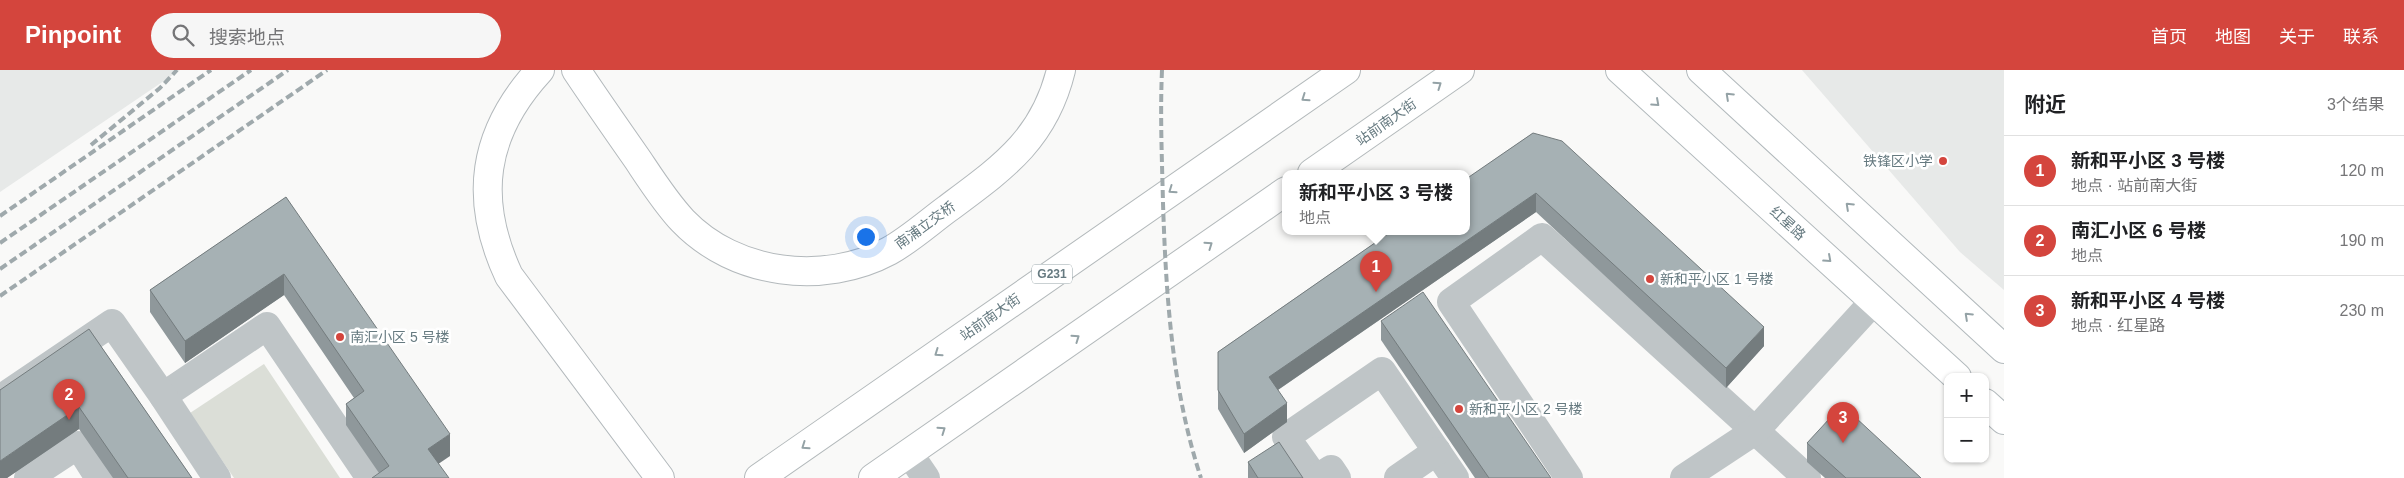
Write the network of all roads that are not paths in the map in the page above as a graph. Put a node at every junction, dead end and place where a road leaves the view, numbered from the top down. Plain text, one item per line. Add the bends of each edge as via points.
1 (540, 70) edge
2 (576, 70) edge
3 (1061, 70) edge
4 (1346, 70) edge
5 (1460, 70) edge
6 (1620, 70) edge
7 (1701, 70) edge
8 (1316, 170) edge
9 (1282, 194) edge
10 (1874, 301) junction
11 (2004, 349) edge
12 (1953, 373) edge
13 (163, 396) junction
14 (0, 398) edge
15 (1989, 407) edge
16 (2004, 420) edge
17 (1755, 431) junction
18 (1437, 451) junction
19 (909, 453) junction
20 (28, 478) edge
21 (99, 478) edge
22 (217, 478) edge
23 (370, 478) edge
24 (660, 478) edge
25 (759, 478) edge
26 (873, 478) edge
27 (926, 478) edge
28 (1316, 478) edge
29 (1337, 478) edge
30 (1342, 478) edge
31 (1358, 478) edge
32 (1398, 478) edge
33 (1455, 478) edge
34 (1568, 478) edge
35 (1684, 478) edge
36 (1787, 478) edge
37 (1806, 478) edge

1 - 24 main road via 510,108 491,155 487,204 498,253 509,276
2 - 3 main road, 南浦立交桥 via 684,222 729,254 755,264 810,272 865,262 890,250 994,174 1016,155 1040,125 1056,91
4 -> 25 main road, 站前南大街 / G231
8 -> 5 main road, 站前南大街
6 -> 10 main road, 红星路
11 -> 7 main road
19 -> 9 main road
10 - 12 main road, 红星路
10 - 17 street
13 - 14 street via 112,323
13 - 22 street
13 - 23 street via 267,326
15 - 16 main road
17 - 34 street via 1542,237 1450,302
17 - 35 street
17 - 36 street
17 - 37 street
18 - 28 street via 1382,371 1286,437
18 - 32 street
18 - 33 street
19 - 26 main road
19 - 27 street
20 - 21 street via 78,445
28 - 29 street via 1331,469
30 - 31 street via 1353,471

